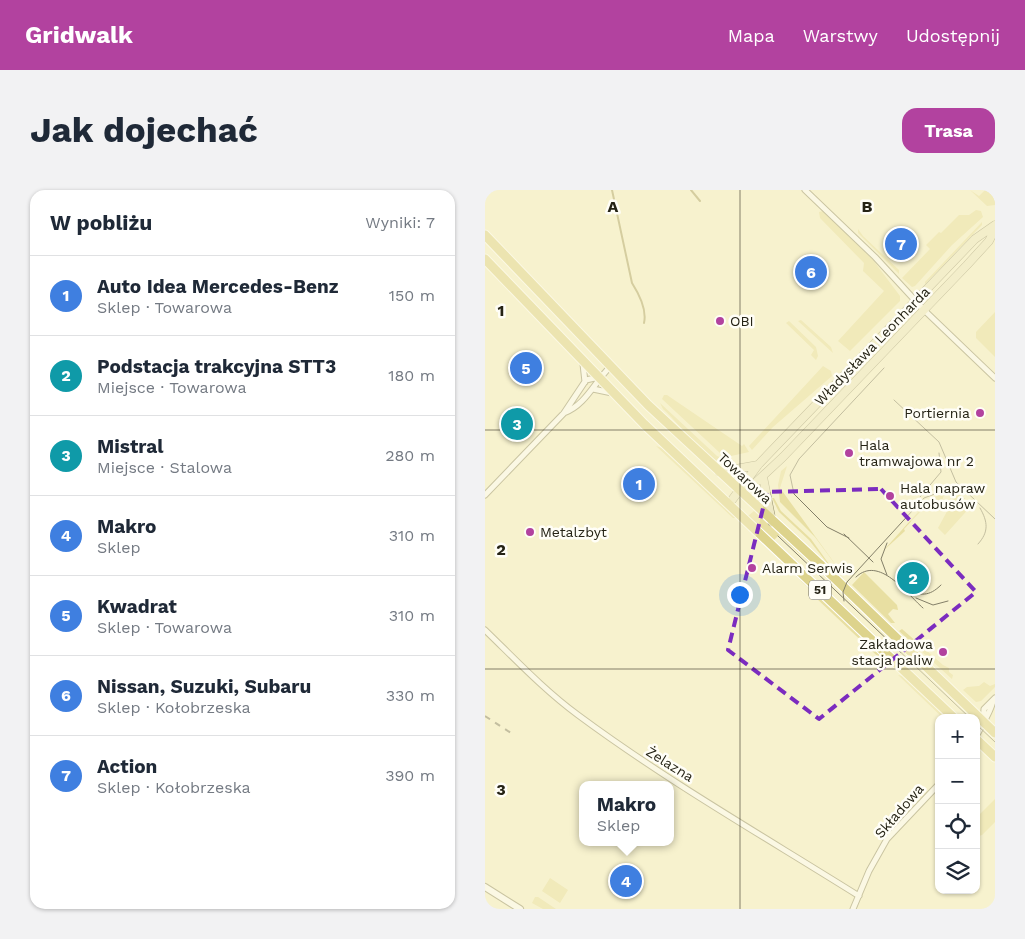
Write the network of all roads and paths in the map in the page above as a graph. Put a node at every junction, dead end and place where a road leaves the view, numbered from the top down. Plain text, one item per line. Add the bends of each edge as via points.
1 (805, 190) edge
2 (995, 225) edge
3 (995, 229) edge
4 (485, 235) edge
5 (485, 259) edge
6 (915, 301) junction
7 (924, 310) junction
8 (581, 359) junction
9 (611, 366) junction
10 (599, 377) junction
11 (995, 378) edge
12 (585, 382) junction
13 (593, 389) junction
14 (615, 395) junction
15 (564, 413) junction
16 (759, 465) junction
17 (719, 472) junction
18 (763, 477) junction
19 (740, 492) junction
20 (485, 495) edge
21 (729, 504) junction
22 (773, 522) junction
23 (485, 630) edge
24 (994, 699) edge
25 (950, 714) edge
26 (983, 722) junction
27 (980, 729) edge
28 (995, 733) edge
29 (980, 742) edge
30 (995, 757) edge
31 (935, 788) edge
32 (485, 887) edge
33 (859, 896) junction
34 (520, 909) edge
35 (853, 909) edge

1 - 6 street via 875,257
2 - 6 main road, Władysława Leonharda via 975,239
3 - 7 main road, Władysława Leonharda via 989,241
4 - 9 main road, Towarowa / 51
5 - 8 main road, 51
6 - 7 street
6 - 16 main road, Władysława Leonharda
7 - 11 street
7 - 18 main road, Władysława Leonharda
8 - 10 main road, 51
8 - 12 street
9 - 10 street
9 - 17 main road, Towarowa / 51
10 - 12 street
10 - 13 street
10 - 14 main road, 51
12 - 15 street
13 - 14 street
13 - 15 street via 574,408
14 - 21 main road, 51
15 - 20 street
16 - 17 main road
16 - 19 main road, Władysława Leonharda
17 - 19 main road, Towarowa / 51
18 - 19 main road, Władysława Leonharda
18 - 22 main road
19 - 21 main road, Władysława Leonharda
19 - 22 main road, Towarowa / 51
21 - 25 main road, 51
22 - 26 main road, Towarowa / 51
23 - 33 street, Żelazna via 577,715
24 - 26 street via 990,714
26 - 27 street
26 - 28 main road, Towarowa / 51
29 - 30 main road
31 - 33 street, Składowa via 887,839
32 - 34 street
33 - 35 street, Składowa

